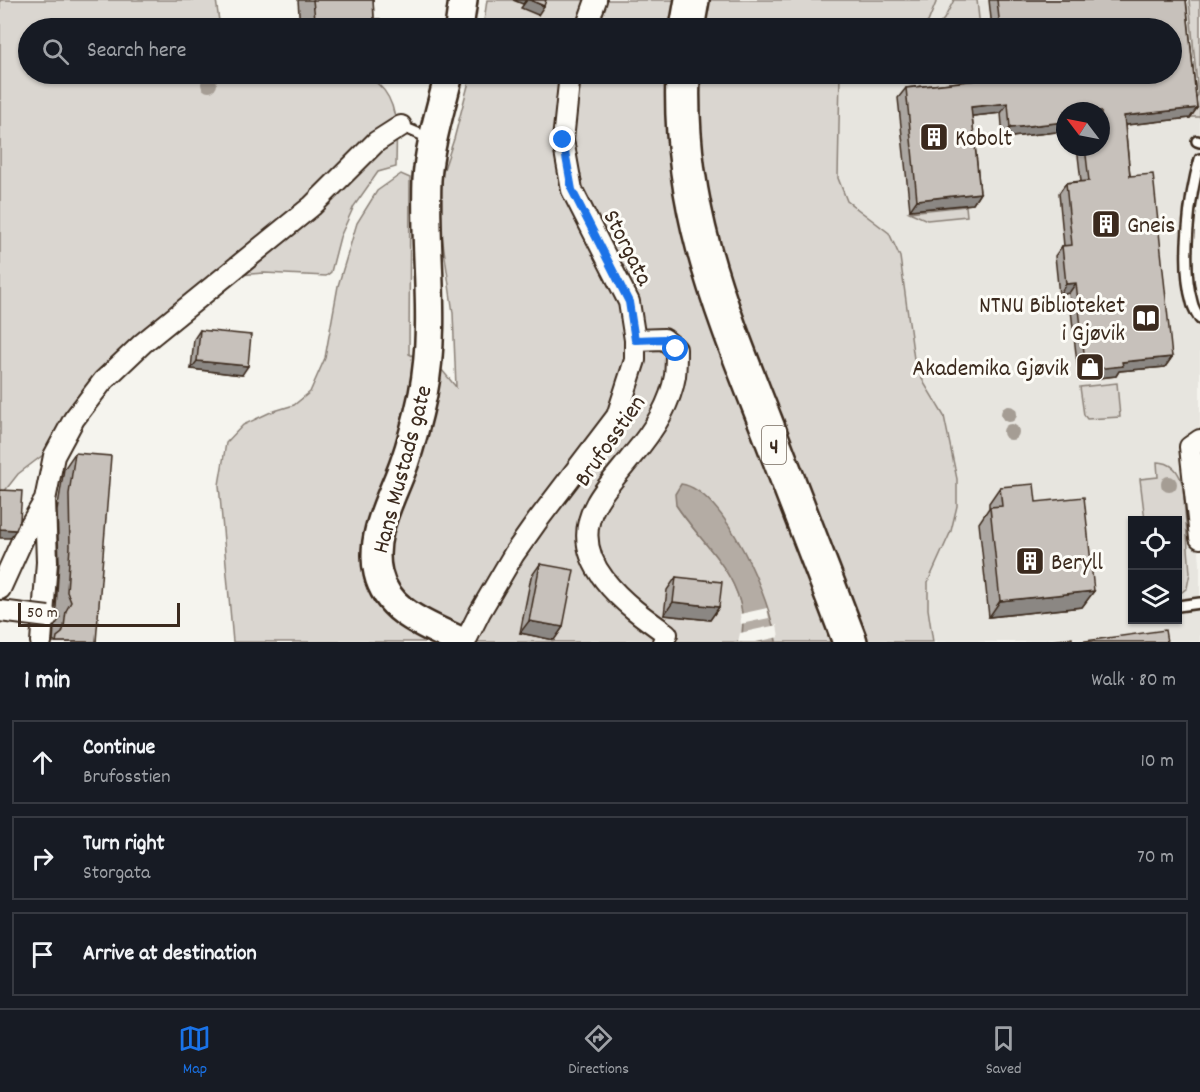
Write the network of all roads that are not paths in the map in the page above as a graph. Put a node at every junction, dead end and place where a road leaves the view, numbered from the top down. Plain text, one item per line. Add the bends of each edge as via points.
1 (463, 0) edge
2 (596, 0) edge
3 (692, 0) edge
4 (460, 18) edge
5 (590, 18) edge
6 (689, 18) edge
7 (447, 84) edge
8 (569, 84) edge
9 (683, 84) edge
10 (401, 126) joint
11 (433, 140) junction
12 (1200, 159) edge
13 (1200, 319) edge
14 (635, 340) junction
15 (1200, 440) edge
16 (45, 500) junction
17 (1200, 538) edge
18 (0, 589) edge
19 (1200, 603) edge
20 (1182, 605) edge
21 (0, 610) edge
22 (48, 617) dead end
23 (41, 642) edge
24 (463, 642) edge
25 (663, 642) edge
26 (850, 642) edge

1 - 4 main road
2 - 5 street
3 - 6 highway
7 - 11 main road, Hans Mustads gate
8 - 14 street, Storgata via 563,140 572,190 629,302
9 - 26 highway, 4 via 687,170 706,259 724,317
10 - 11 lane
10 - 16 street via 376,142 312,206 143,343 103,381 74,419 54,456
11 - 24 main road, Hans Mustads gate via 427,177 431,322 426,373 405,462 376,542 375,560 382,587 398,608
12 - 13 lane via 1187,256 1192,304
14 - 24 street, Storgata via 635,360 617,416 514,554
14 - 25 street, Brufosstien via 664,339 676,349 675,377 646,439 595,505 588,526 589,549 607,585 667,634
15 - 17 street via 1190,447
16 - 18 street
16 - 23 street via 47,562
19 - 20 lane
21 - 22 street, bridge

